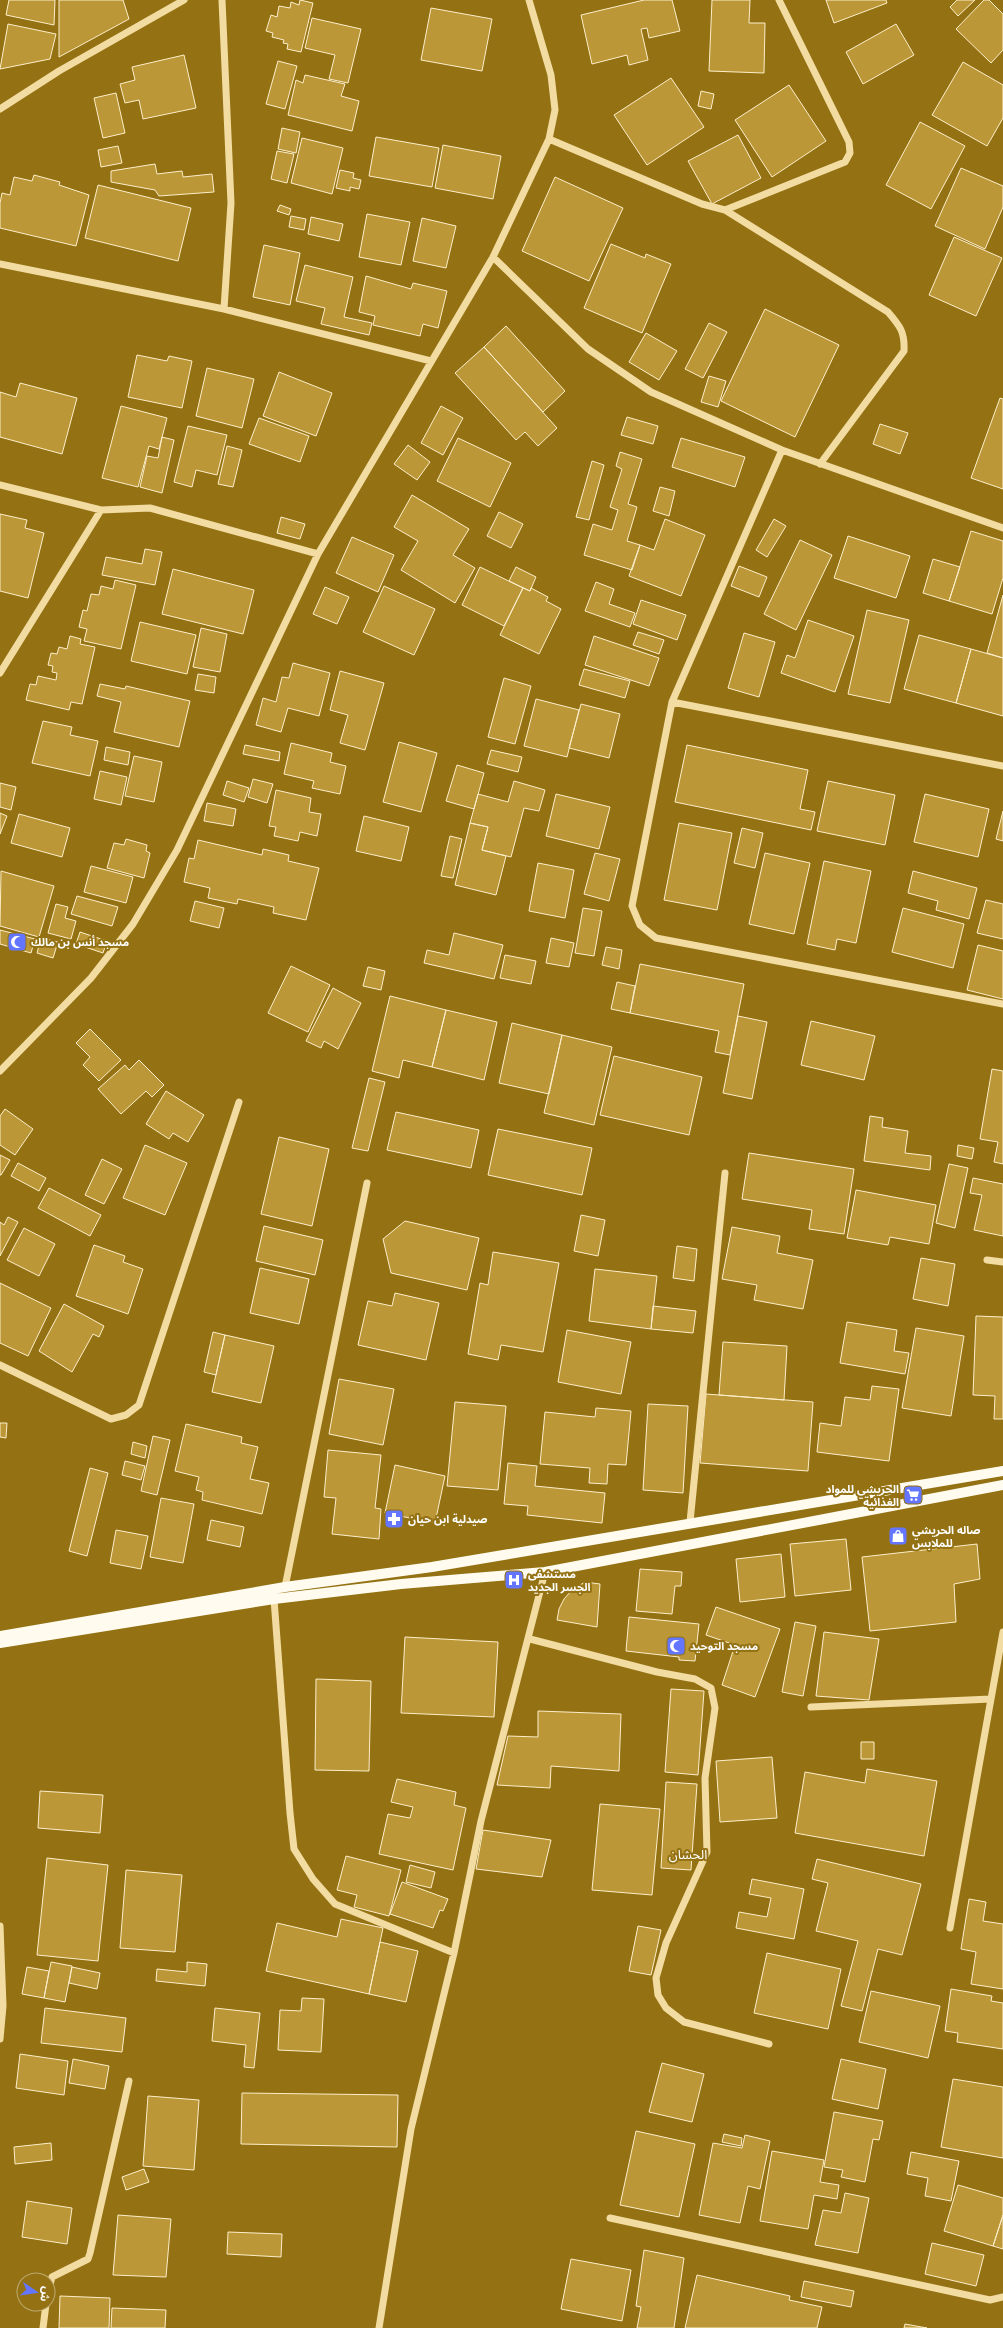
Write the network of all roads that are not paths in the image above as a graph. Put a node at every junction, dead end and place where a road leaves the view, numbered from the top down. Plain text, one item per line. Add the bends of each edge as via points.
1 (184, 0) edge
2 (222, 0) edge
3 (529, 0) edge
4 (779, 0) edge
5 (0, 109) edge
6 (549, 139) junction
7 (726, 210) junction
8 (493, 257) junction
9 (0, 264) edge
10 (224, 309) junction
11 (431, 361) junction
12 (782, 450) junction
13 (820, 464) junction
14 (0, 485) edge
15 (102, 510) junction
16 (1003, 528) edge
17 (318, 554) junction
18 (0, 673) edge
19 (672, 702) junction
20 (1003, 766) edge
21 (1003, 1004) edge
22 (0, 1071) edge
23 (239, 1102) dead end
24 (725, 1173) dead end
25 (367, 1182) dead end
26 (987, 1260) dead end
27 (1003, 1262) edge
28 (0, 1365) edge
29 (1003, 1471) edge
30 (1003, 1485) edge
31 (690, 1522) junction
32 (545, 1572) junction
33 (285, 1587) junction
34 (274, 1599) junction
35 (1003, 1632) edge
36 (0, 1636) edge
37 (530, 1639) junction
38 (0, 1643) edge
39 (991, 1699) junction
40 (811, 1707) dead end
41 (0, 1926) edge
42 (950, 1928) dead end
43 (454, 1953) junction
44 (0, 2039) edge
45 (769, 2044) dead end
46 (129, 2081) dead end
47 (610, 2218) dead end
48 (56, 2275) edge
49 (1003, 2297) edge
50 (45, 2312) edge
51 (43, 2328) edge
52 (379, 2328) edge

1 - 5 street via 59,71
2 - 10 street via 231,203
3 - 6 street via 551,75 555,110
4 - 7 street via 849,142 850,153 845,162
6 - 7 street via 702,204
6 - 8 street
7 - 13 street via 888,312 905,336 904,350
8 - 11 street
8 - 12 street via 588,349 651,392
9 - 10 street
10 - 11 street
11 - 17 street
12 - 13 street
12 - 19 street
13 - 16 street
14 - 15 street
15 - 17 street via 150,508
15 - 18 street
17 - 22 street via 177,850 133,924 91,978
19 - 20 street
19 - 21 street via 632,906 640,924 656,938
23 - 28 street via 139,1405 126,1415 111,1419
24 - 31 street
25 - 33 street
26 - 27 street
29 - 31 main road
30 - 32 main road
31 - 33 main road via 432,1567
32 - 34 main road via 401,1584
32 - 37 street
33 - 36 main road
34 - 38 main road
34 - 43 street via 294,1849 313,1879 335,1904
35 - 39 street
37 - 43 street via 481,1822
37 - 45 street via 657,1672 695,1678 711,1688 715,1708 705,1778 707,1852 666,1944 656,1978 658,1995 666,2008 684,2022
39 - 40 street
39 - 42 street
41 - 44 street via 3,2006
43 - 52 street via 411,2129
46 - 48 street via 88,2259
47 - 49 street via 990,2300
50 - 51 street

